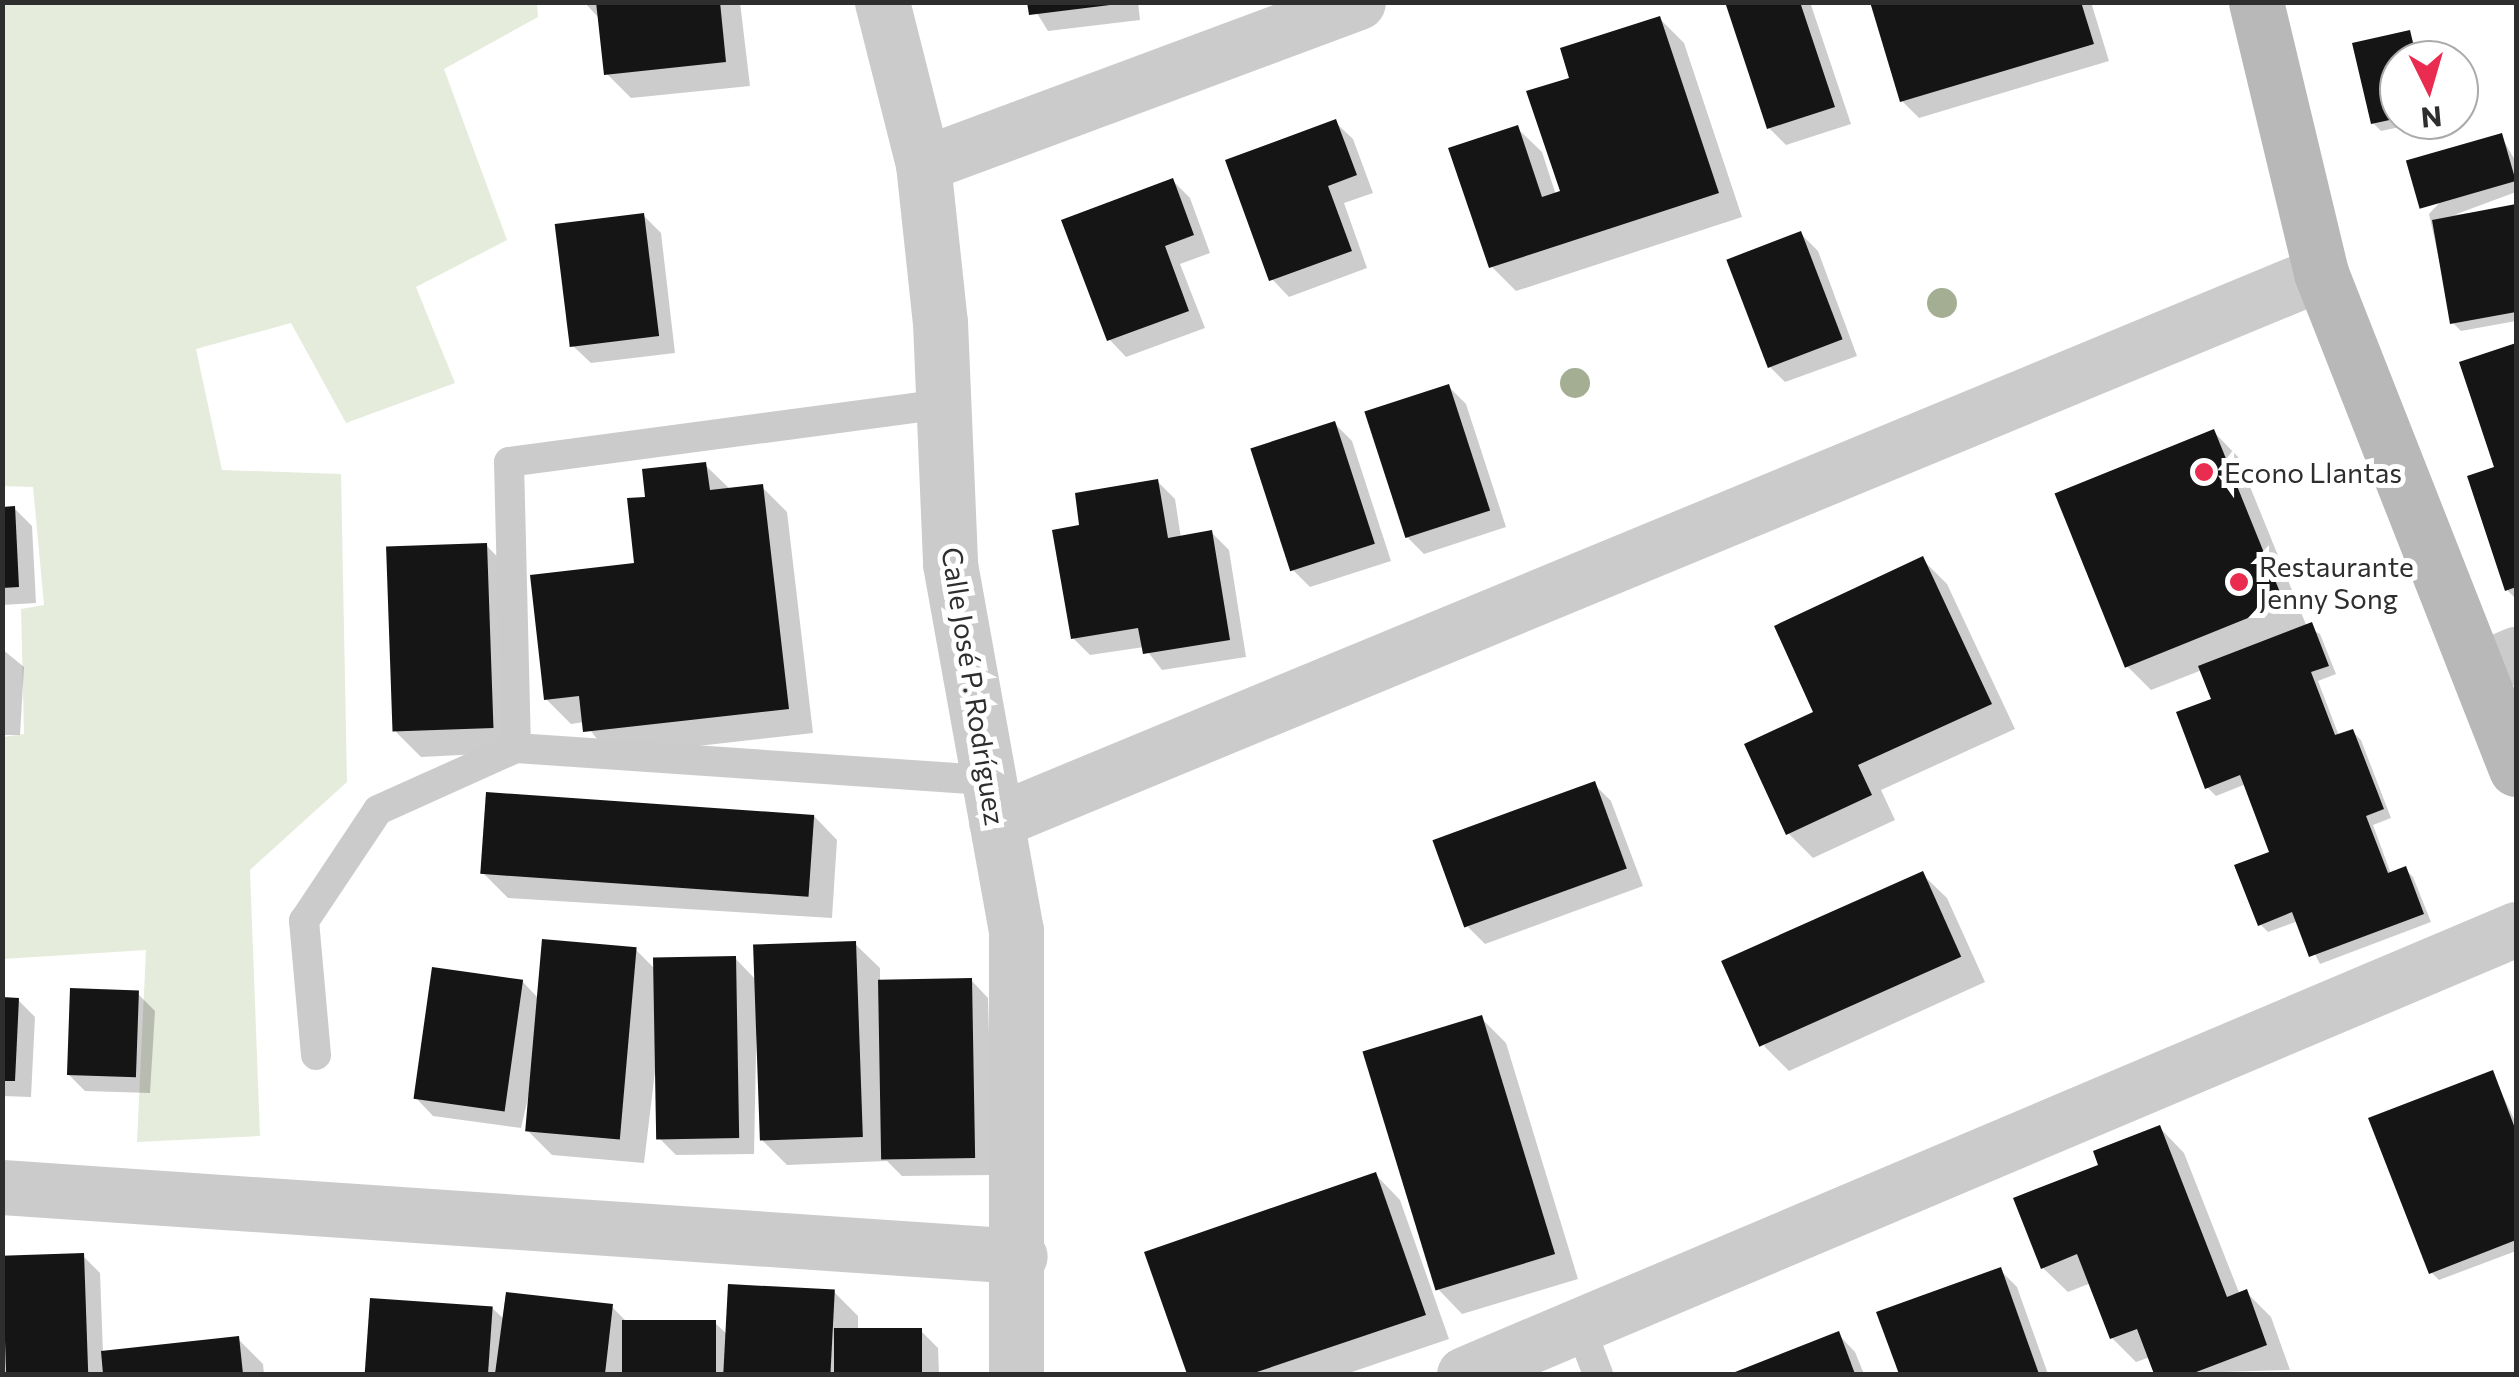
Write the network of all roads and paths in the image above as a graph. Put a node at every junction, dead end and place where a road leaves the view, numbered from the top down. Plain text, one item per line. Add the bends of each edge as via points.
1 (882, 2) edge
2 (1358, 2) edge
3 (2256, 2) edge
4 (923, 164) junction
5 (2321, 273) junction
6 (944, 404) junction
7 (2498, 662) edge
8 (516, 748) junction
9 (2516, 769) edge
10 (992, 800) junction
11 (2516, 929) edge
12 (316, 1055) dead end
13 (2, 1187) edge
14 (1020, 1256) junction
15 (1590, 1352) edge
16 (1016, 1374) edge
17 (1464, 1374) edge

1 - 4 street, Calle José P. Rodríguez
2 - 4 street
3 - 5 street
4 - 6 street, Calle José P. Rodríguez
5 - 7 street
5 - 10 street
6 - 8 lane via 508,462
6 - 10 street, Calle José P. Rodríguez via 950,564
7 - 9 street
8 - 10 lane
8 - 12 lane via 378,810 304,921
10 - 14 street, Calle José P. Rodríguez via 1016,930
11 - 15 street
13 - 14 street
14 - 16 street, Calle José P. Rodríguez
15 - 17 street

